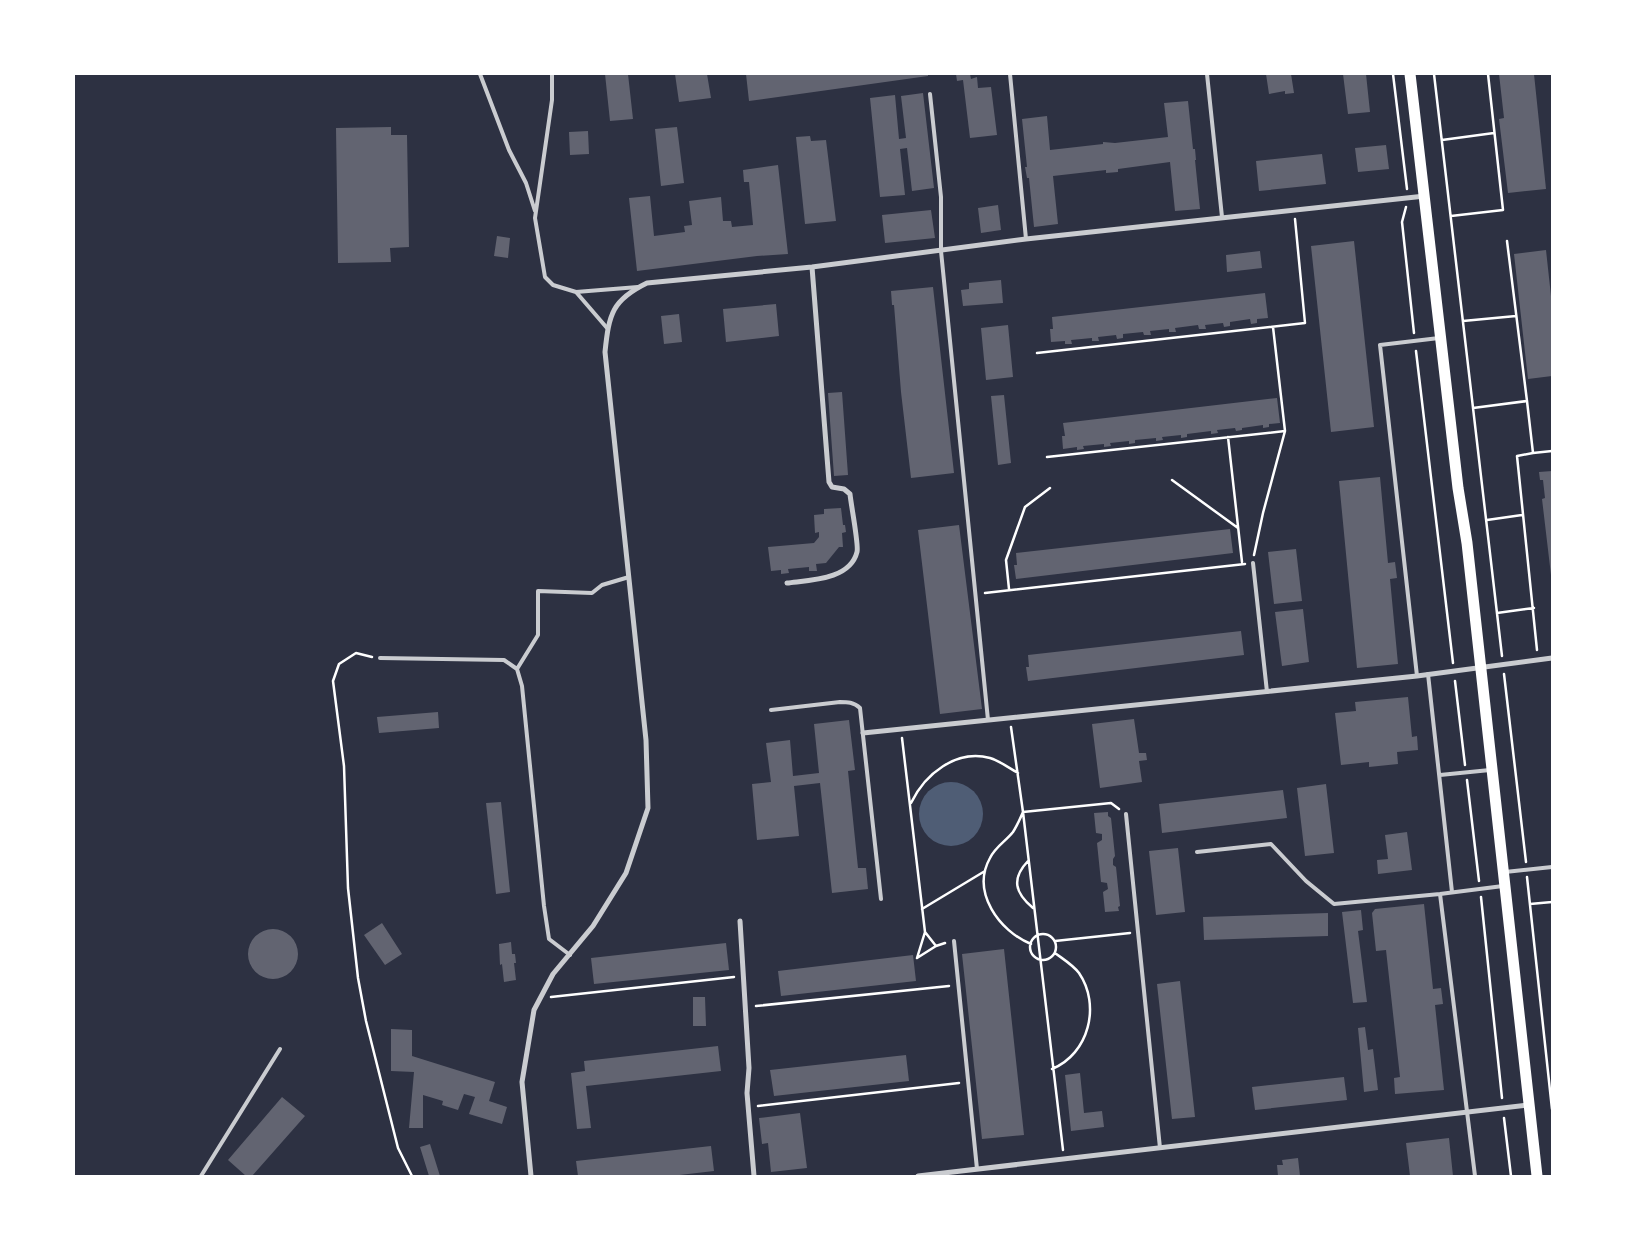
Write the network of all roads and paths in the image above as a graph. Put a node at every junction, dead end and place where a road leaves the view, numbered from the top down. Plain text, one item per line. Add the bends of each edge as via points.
1 (480, 74) edge
2 (552, 74) edge
3 (1010, 74) edge
4 (1207, 74) edge
5 (1393, 74) edge
6 (1410, 74) edge
7 (1434, 74) edge
8 (1488, 74) edge
9 (930, 94) dead end
10 (1494, 134) junction
11 (1442, 140) junction
12 (1425, 196) junction
13 (1408, 198) junction
14 (1294, 210) junction
15 (535, 213) junction
16 (1451, 216) junction
17 (1222, 217) junction
18 (1026, 239) junction
19 (1507, 241) dead end
20 (941, 251) junction
21 (812, 267) junction
22 (638, 287) junction
23 (576, 292) junction
24 (1516, 316) junction
25 (1463, 321) junction
26 (1273, 327) junction
27 (608, 328) junction
28 (1440, 338) junction
29 (1415, 340) junction
30 (1037, 353) dead end
31 (1527, 401) junction
32 (1473, 408) junction
33 (1285, 431) junction
34 (1228, 437) junction
35 (1552, 451) edge
36 (1534, 453) junction
37 (1047, 457) dead end
38 (1172, 480) dead end
39 (1050, 488) dead end
40 (1522, 515) junction
41 (1486, 520) junction
42 (1238, 528) junction
43 (1253, 562) junction
44 (1243, 564) junction
45 (629, 577) junction
46 (787, 583) dead end
47 (1009, 589) junction
48 (976, 594) junction
49 (1534, 608) junction
50 (1497, 613) junction
51 (380, 658) joint
52 (1552, 658) edge
53 (1538, 660) junction
54 (1503, 664) junction
55 (1481, 667) junction
56 (517, 669) junction
57 (1454, 670) junction
58 (1428, 674) junction
59 (1416, 676) junction
60 (1267, 692) junction
61 (771, 710) dead end
62 (1010, 718) junction
63 (988, 720) junction
64 (901, 729) junction
65 (863, 733) junction
66 (1493, 769) junction
67 (1466, 772) junction
68 (1018, 773) junction
69 (1440, 775) junction
70 (911, 803) junction
71 (1023, 812) junction
72 (1126, 814) joint
73 (1197, 852) dead end
74 (1028, 861) junction
75 (1552, 867) edge
76 (1526, 869) junction
77 (985, 871) junction
78 (1504, 872) junction
79 (1505, 885) junction
80 (1480, 888) junction
81 (1452, 892) junction
82 (1440, 894) junction
83 (881, 899) dead end
84 (1552, 902) edge
85 (1530, 904) junction
86 (922, 909) junction
87 (1035, 909) junction
88 (740, 921) dead end
89 (925, 932) junction
90 (1139, 932) junction
91 (1038, 936) junction
92 (954, 941) joint
93 (1055, 941) junction
94 (1031, 944) junction
95 (936, 946) junction
96 (1055, 954) junction
97 (570, 955) junction
98 (1040, 960) junction
99 (743, 976) junction
100 (958, 985) junction
101 (540, 998) junction
102 (745, 1007) junction
103 (280, 1049) dead end
104 (1552, 1067) edge
105 (1548, 1068) junction
106 (1052, 1069) junction
107 (968, 1082) junction
108 (1529, 1105) junction
109 (748, 1107) junction
110 (1503, 1108) junction
111 (1552, 1109) edge
112 (1467, 1112) junction
113 (1160, 1148) junction
114 (1064, 1159) junction
115 (976, 1169) junction
116 (201, 1176) edge
117 (412, 1176) edge
118 (531, 1176) edge
119 (754, 1176) edge
120 (918, 1176) edge
121 (1475, 1176) edge
122 (1510, 1176) edge
123 (1537, 1176) edge

1 - 15 lane via 509,150 526,183
2 - 15 lane via 552,100
3 - 18 lane
4 - 17 lane
5 - 13 path
6 - 12 main road
7 - 11 path
8 - 10 path
9 - 20 lane via 941,197
10 - 11 path
10 - 16 path via 1503,210
11 - 16 path
12 - 13 street
12 - 28 main road
13 - 14 street
13 - 29 path via 1402,222
14 - 17 street
14 - 26 path via 1305,323
15 - 23 lane via 545,277 553,285
16 - 25 path
17 - 18 street
18 - 20 street
19 - 24 path
20 - 21 street
20 - 48 lane
21 - 22 street via 647,283
21 - 46 street via 829,482 832,487 850,494 857,552 848,567 832,577
22 - 23 lane
22 - 27 street via 624,295
23 - 27 lane
24 - 25 path
24 - 31 path
25 - 32 path
26 - 30 path
26 - 33 path
27 - 45 street via 605,352
28 - 29 lane
28 - 55 main road
29 - 57 path
29 - 59 lane via 1380,344
31 - 32 path
31 - 36 path
32 - 41 path
33 - 34 path
33 - 43 path
34 - 37 path
34 - 42 path
35 - 36 path
36 - 40 path via 1517,456
38 - 42 path
39 - 47 path via 1025,507 1006,560
40 - 41 path
40 - 49 path
41 - 50 path
42 - 44 path
43 - 44 path
43 - 60 lane
44 - 47 path
45 - 56 lane via 602,585 592,593 538,591 538,635
45 - 97 street via 646,740 648,808 626,873 593,926
47 - 48 path
48 - 63 lane
49 - 50 path
49 - 53 path
50 - 54 path
51 - 56 lane via 504,660
51 - 117 path via 356,653 339,664 333,681 344,766 348,888 358,978 398,1148
52 - 53 street
53 - 54 street
54 - 55 street
54 - 76 path
55 - 57 street
55 - 66 main road
56 - 97 lane via 522,686 549,939
57 - 58 street
57 - 67 path
58 - 59 street
58 - 69 lane
59 - 60 street
60 - 62 street
61 - 65 lane via 849,702 860,708
62 - 63 street
62 - 68 path
63 - 64 street
64 - 65 street
64 - 70 path
65 - 83 lane
66 - 67 lane
66 - 78 main road
67 - 69 lane
67 - 80 path
68 - 70 path via 990,758 964,758 947,764 924,781
68 - 71 path
69 - 81 lane
70 - 86 path
71 - 72 path via 1111,803
71 - 74 path
71 - 77 path via 1013,832 990,858
72 - 90 lane
73 - 82 lane via 1271,844 1306,881 1334,904
74 - 87 path
74 - 87 path via 1018,874 1017,886 1022,898
75 - 76 lane
76 - 78 lane
76 - 85 path
77 - 86 path
77 - 94 path via 988,903 998,921 1015,936
78 - 79 main road
79 - 80 lane
79 - 108 main road
80 - 81 lane
80 - 110 path
81 - 82 lane
82 - 112 lane
84 - 85 path
85 - 105 path
86 - 89 path
87 - 91 path
88 - 99 street
89 - 95 path
89 - 95 path via 917,958
90 - 93 path
90 - 113 lane
91 - 93 path via 1048,935
91 - 94 path
91 - 98 path
92 - 95 path
92 - 100 lane
93 - 96 path
94 - 98 path via 1033,956
96 - 98 path via 1050,959
96 - 106 path via 1078,972 1091,1006 1084,1039 1074,1054
97 - 101 street via 553,974
98 - 106 path
99 - 101 path
99 - 102 street
100 - 102 path
100 - 107 lane
101 - 118 street via 534,1010 522,1082
102 - 109 street
103 - 116 lane
104 - 105 path
105 - 111 path
106 - 114 path
107 - 109 path
107 - 115 lane
108 - 110 street
108 - 123 main road
109 - 119 street
110 - 112 street
110 - 122 path
112 - 113 street
112 - 121 lane
113 - 114 street
114 - 115 street
115 - 120 street

